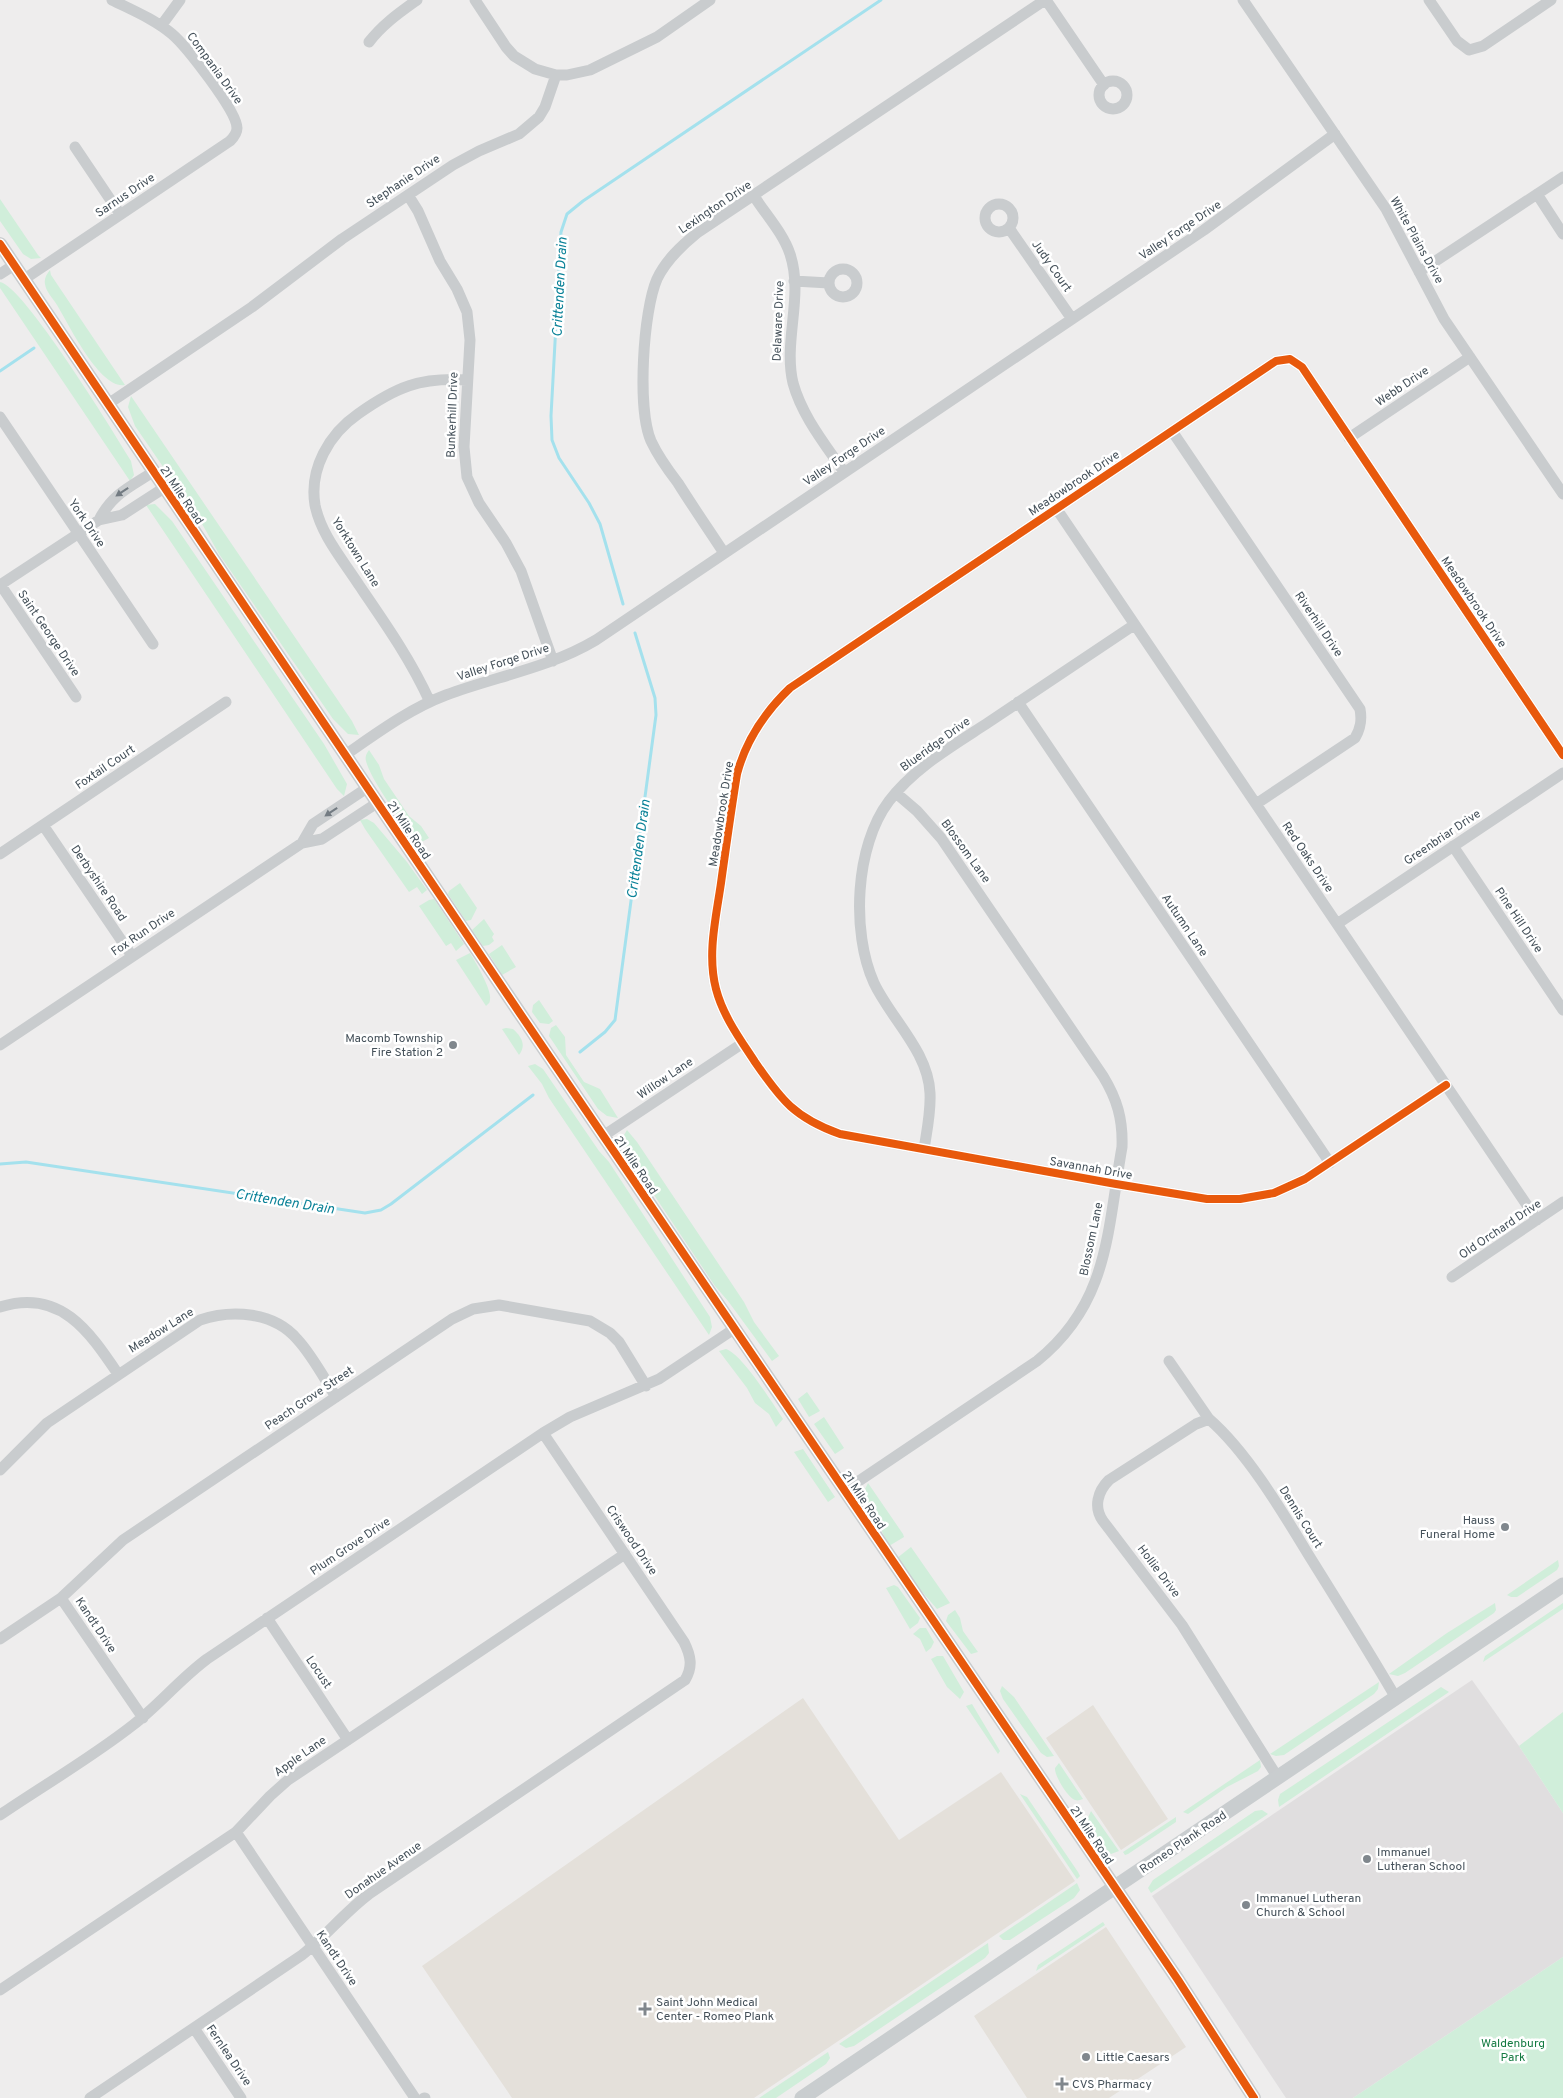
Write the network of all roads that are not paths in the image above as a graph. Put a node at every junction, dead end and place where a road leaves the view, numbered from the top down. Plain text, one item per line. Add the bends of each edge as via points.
1 (112, 0) edge
2 (180, 0) edge
3 (417, 0) edge
4 (474, 0) edge
5 (710, 0) edge
6 (1045, 0) edge
7 (1243, 0) edge
8 (1429, 0) edge
9 (1552, 0) edge
10 (161, 26) junction
11 (369, 42) dead end
12 (556, 74) junction
13 (1104, 85) dead end
14 (237, 129) joint
15 (1335, 134) junction
16 (75, 147) dead end
17 (1563, 177) edge
18 (1537, 194) junction
19 (408, 195) junction
20 (754, 196) junction
21 (120, 214) junction
22 (1009, 228) dead end
23 (1563, 234) edge
24 (1, 249) edge
25 (14, 265) junction
26 (1419, 272) junction
27 (0, 274) edge
28 (23, 280) junction
29 (794, 281) junction
30 (829, 283) dead end
31 (1072, 319) junction
32 (1470, 356) junction
33 (467, 380) junction
34 (108, 404) junction
35 (0, 417) edge
36 (1172, 430) junction
37 (1349, 438) junction
38 (153, 472) junction
39 (844, 472) junction
40 (164, 488) junction
41 (1563, 494) edge
42 (1056, 508) junction
43 (99, 520) junction
44 (78, 534) junction
45 (724, 553) junction
46 (0, 585) edge
47 (1134, 624) junction
48 (152, 644) dead end
49 (553, 661) junction
50 (76, 697) dead end
51 (226, 702) dead end
52 (430, 702) junction
53 (1018, 702) junction
54 (345, 755) junction
55 (1563, 755) edge
56 (1563, 773) edge
57 (367, 788) junction
58 (896, 793) junction
59 (377, 803) junction
60 (1256, 804) junction
61 (43, 825) junction
62 (302, 843) junction
63 (1453, 846) junction
64 (0, 854) edge
65 (1337, 924) junction
66 (132, 956) junction
67 (1563, 1010) edge
68 (743, 1043) junction
69 (0, 1045) edge
70 (1446, 1085) junction
71 (603, 1136) junction
72 (924, 1149) junction
73 (1330, 1163) junction
74 (1116, 1184) junction
75 (1563, 1202) edge
76 (1537, 1220) junction
77 (1452, 1277) dead end
78 (0, 1307) edge
79 (734, 1329) junction
80 (1169, 1361) dead end
81 (118, 1374) junction
82 (646, 1386) junction
83 (336, 1396) junction
84 (1209, 1420) junction
85 (543, 1433) junction
86 (0, 1470) edge
87 (844, 1491) junction
88 (625, 1554) junction
89 (1563, 1585) edge
90 (61, 1598) junction
91 (267, 1618) junction
92 (0, 1639) edge
93 (691, 1666) joint
94 (1396, 1698) junction
95 (142, 1718) junction
96 (348, 1740) junction
97 (1278, 1778) junction
98 (0, 1815) edge
99 (236, 1832) junction
100 (1114, 1888) junction
101 (313, 1947) junction
102 (0, 1990) edge
103 (194, 2028) junction
104 (90, 2098) edge
105 (241, 2098) edge
106 (415, 2098) edge
107 (802, 2098) edge
108 (1254, 2098) edge

1 - 10 street, Compania Drive
2 - 10 street
3 - 11 street via 385,23
4 - 12 street via 514,56 535,69
5 - 12 street via 671,29 602,64 578,74
6 - 13 street
6 - 20 street, Lexington Drive
7 - 15 street, White Plains Drive
8 - 9 street via 1458,41 1469,50 1483,46
10 - 14 street, Compania Drive via 194,59 233,115
12 - 19 street, Stephanie Drive via 545,107 530,126 520,134 453,165
14 - 21 street, Sarnus Drive via 230,141
15 - 26 street, White Plains Drive via 1395,224
15 - 31 street, Valley Forge Drive via 1204,230
16 - 21 street
17 - 18 street
18 - 23 street
18 - 26 street
19 - 33 street, Bunkerhill Drive via 462,299 470,340
19 - 34 street, Stephanie Drive via 342,239 252,307
20 - 29 street, Delaware Drive via 784,241 790,254
20 - 45 street, Lexington Drive via 697,234 674,254 658,278 647,324 643,398 647,429 659,455
21 - 28 street, Sarnus Drive
22 - 31 street, Judy Court
24 - 25 street, 21 Mile Road
25 - 27 street
25 - 28 street, 21 Mile Road
26 - 32 street, White Plains Drive via 1444,318
28 - 34 street, 21 Mile Road
29 - 30 street
29 - 39 street, Delaware Drive via 790,354 793,381 803,409
31 - 39 street, Valley Forge Drive
32 - 37 street, Webb Drive
32 - 41 street, White Plains Drive
33 - 49 street, Bunkerhill Drive via 464,447 467,477 479,503 521,571
33 - 52 street, Yorktown Lane via 424,381 394,392 365,409 346,422 328,444 315,479 315,505 325,533 403,650
34 - 38 street, 21 Mile Road
35 - 44 street, York Drive
36 - 37 street, Meadowbrook Drive via 1276,361 1290,359 1302,367
36 - 42 street, Meadowbrook Drive
36 - 60 street, Riverhill Drive via 1362,716 1355,738
37 - 55 street, Meadowbrook Drive
38 - 40 street, 21 Mile Road
38 -> 43 street via 112,499
39 - 45 street, Valley Forge Drive
40 - 43 street via 122,515
40 - 54 street, 21 Mile Road
42 - 47 street, Red Oaks Drive
42 - 68 street, Meadowbrook Drive via 790,688 752,734 737,774 712,946 716,990
43 - 44 street
44 - 46 street
44 - 48 street, York Drive
45 - 49 street, Valley Forge Drive via 596,640
46 - 50 street, Saint George Drive
47 - 53 street, Blueridge Drive
47 - 60 street, Red Oaks Drive
49 - 52 street, Valley Forge Drive
51 - 61 street, Foxtail Court
52 - 54 street, Valley Forge Drive
53 - 58 street, Blueridge Drive via 929,762
53 - 73 street, Autumn Lane
54 - 57 street, 21 Mile Road
56 - 63 street, Greenbriar Drive
57 - 59 street, 21 Mile Road
57 -> 62 street, Fox Run Drive via 313,824
58 - 72 street, Blueridge Drive via 881,814 870,841 862,876 860,921 871,976 888,1009 915,1048 928,1076 930,1105
58 - 74 street, Blossom Lane via 942,838 1112,1090 1118,1103 1123,1132
59 - 62 street, Fox Run Drive via 322,839
59 - 71 street, 21 Mile Road
60 - 65 street, Red Oaks Drive
61 - 64 street, Foxtail Court
61 - 66 street, Derbyshire Road
62 - 66 street, Fox Run Drive
63 - 65 street, Greenbriar Drive
63 - 67 street, Pine Hill Drive
65 - 70 street, Red Oaks Drive
66 - 69 street, Fox Run Drive
68 - 71 street, Willow Lane
68 - 72 street, Savannah Drive via 780,1098 807,1120 840,1134
70 - 73 street, Savannah Drive
70 - 76 street, Red Oaks Drive
71 - 79 street, 21 Mile Road
72 - 74 street, Savannah Drive
73 - 74 street, Savannah Drive via 1290,1187 1240,1200 1208,1199
74 - 87 street, Blossom Lane via 1095,1284 1081,1314 1062,1339 1037,1362
75 - 76 street, Old Orchard Drive
76 - 77 street, Old Orchard Drive
78 - 81 street via 42,1304 66,1313 87,1332
79 - 82 street, Plum Grove Drive
79 - 87 street, 21 Mile Road
80 - 84 street, Dennis Court
81 - 83 street, Meadow Lane via 200,1320 237,1313 266,1319 289,1331 298,1339
81 - 86 street, Meadow Lane via 38,1430
82 - 83 street, Peach Grove Street via 619,1342 599,1326 578,1318 498,1305 473,1309 457,1316
82 - 85 street, Plum Grove Drive via 570,1417
83 - 90 street, Peach Grove Street via 123,1540
84 - 94 street, Dennis Court via 1223,1433 1275,1500
84 - 97 street, Hollie Drive via 1196,1424 1109,1480 1099,1493 1097,1508 1103,1521 1182,1625
85 - 88 street, Criswood Drive
85 - 91 street, Plum Grove Drive
87 - 100 street, 21 Mile Road
88 - 93 street, Criswood Drive via 684,1642
88 - 96 street, Apple Lane
89 - 94 main road, Romeo Plank Road
90 - 92 street, Peach Grove Street
90 - 95 street, Kandt Drive
91 - 95 street, Plum Grove Drive via 187,1674
91 - 96 street, Locust
93 - 101 street, Donahue Avenue via 679,1685 364,1898
94 - 97 main road, Romeo Plank Road
95 - 98 street, Plum Grove Drive
96 - 99 street, Apple Lane via 278,1788
97 - 100 main road, Romeo Plank Road
99 - 101 street, Kandt Drive
99 - 102 street, Apple Lane
100 - 107 main road, Romeo Plank Road
100 - 108 street, 21 Mile Road
101 - 103 street, Donahue Avenue
101 - 106 street, Kandt Drive
103 - 104 street, Donahue Avenue
103 - 105 street, Fernlea Drive

